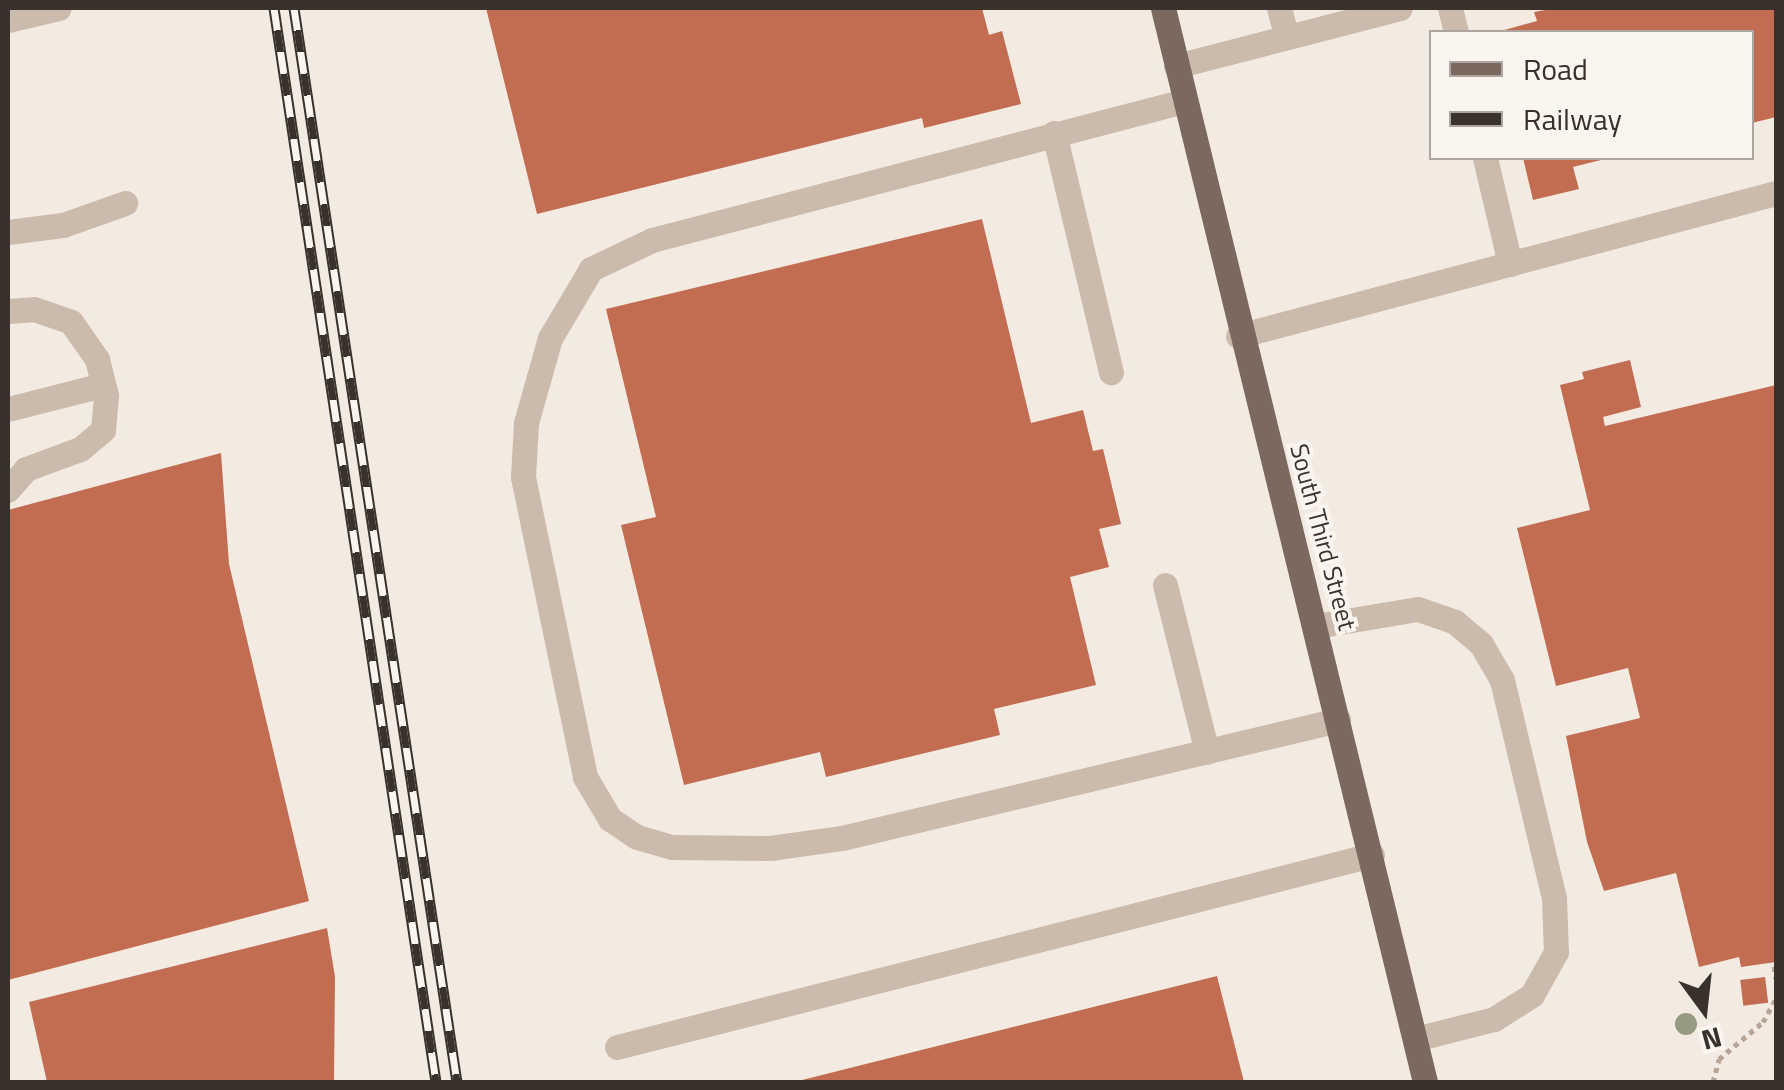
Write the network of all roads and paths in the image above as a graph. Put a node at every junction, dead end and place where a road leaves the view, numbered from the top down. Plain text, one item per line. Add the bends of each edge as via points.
1 (60, 8) edge
2 (1162, 8) edge
3 (1280, 8) edge
4 (1400, 8) edge
5 (8, 20) edge
6 (1287, 36) junction
7 (1176, 66) junction
8 (1184, 100) junction
9 (1054, 133) junction
10 (1486, 160) edge
11 (1776, 193) edge
12 (125, 202) dead end
13 (8, 232) edge
14 (1510, 264) junction
15 (8, 311) edge
16 (1238, 336) junction
17 (1111, 372) dead end
18 (104, 385) junction
19 (8, 409) edge
20 (8, 490) edge
21 (1165, 585) dead end
22 (1316, 626) junction
23 (1338, 720) junction
24 (1207, 752) junction
25 (1372, 855) junction
26 (1774, 966) dead end
27 (1776, 979) edge
28 (1776, 999) edge
29 (1415, 1039) junction
30 (617, 1047) dead end
31 (1424, 1082) edge
32 (1713, 1082) edge

1 - 5 lane
2 - 7 main road, South Third Street
3 - 6 lane
4 - 6 lane
6 - 7 lane
7 - 8 main road, South Third Street
8 - 9 lane
8 - 16 main road, South Third Street
9 - 17 lane
9 - 24 lane via 652,240 604,258 571,293 534,395 523,476 585,776 610,819 636,837 672,847 770,848 842,838
10 - 14 lane
11 - 14 lane
12 - 13 lane via 63,226
14 - 16 lane
15 - 18 lane via 34,309 71,322 97,360
16 - 22 main road, South Third Street
18 - 19 lane
18 - 20 lane via 103,430 80,449 26,469
21 - 24 lane
22 - 23 main road, South Third Street
22 - 29 lane via 1418,609 1456,622 1481,644 1502,680 1554,898 1556,952 1532,995 1494,1019
23 - 24 lane
23 - 25 main road, South Third Street
25 - 29 main road, South Third Street
25 - 30 lane
26 - 27 path
28 - 32 path via 1764,1022 1719,1059
29 - 31 main road, South Third Street

